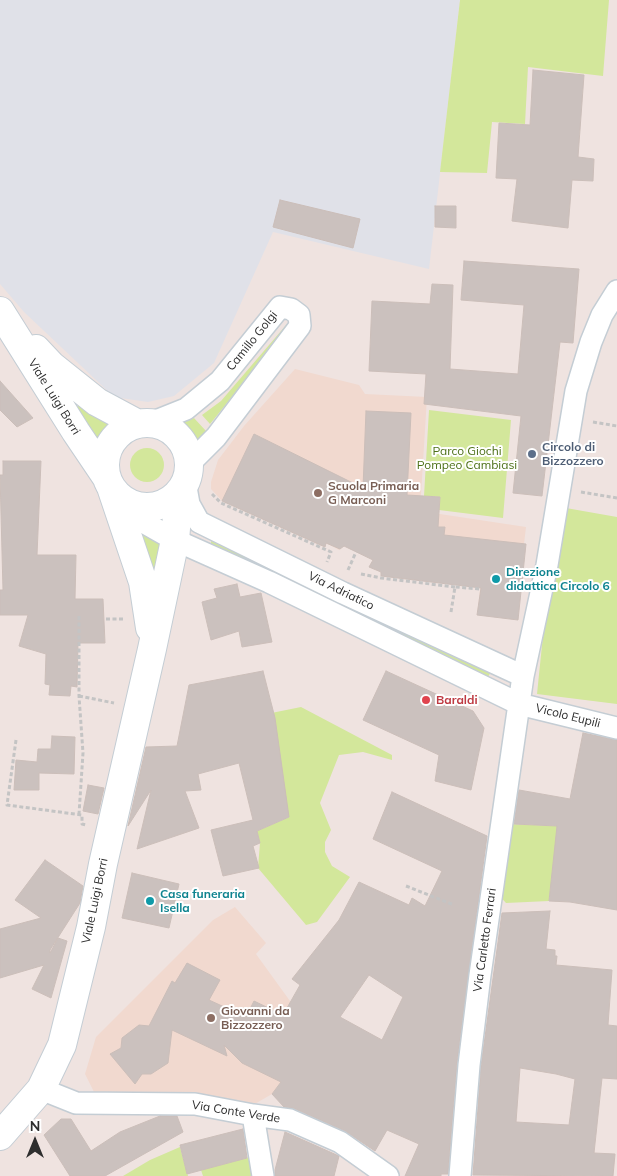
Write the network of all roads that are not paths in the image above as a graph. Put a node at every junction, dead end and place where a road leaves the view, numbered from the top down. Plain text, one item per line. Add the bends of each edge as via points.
1 (617, 291) edge
2 (1, 313) edge
3 (145, 424) junction
4 (185, 479) junction
5 (116, 489) junction
6 (175, 540) junction
7 (152, 649) junction
8 (523, 676) junction
9 (519, 704) junction
10 (617, 728) edge
11 (41, 1088) junction
12 (253, 1115) junction
13 (0, 1136) edge
14 (263, 1176) edge
15 (388, 1176) edge
16 (460, 1176) edge

1 - 8 street, Via Carletto Ferrari via 602,315 576,391 546,566
2 - 3 main road, Viale Luigi Borri via 52,366 97,402
2 - 5 main road, Viale Luigi Borri
3 - 4 main road via 165,427 177,435 185,447
3 - 4 street, Camillo Golgi via 186,409 220,381 280,307 299,315 300,326
3 - 5 main road via 125,429 114,438 108,451 105,464
4 - 5 main road via 165,503 147,507
4 - 6 main road, Viale Luigi Borri
4 - 8 street, Via Adriatico via 189,504 199,522
5 - 6 street, Via Adriatico via 145,523
5 - 7 main road, Viale Luigi Borri via 143,582
6 - 7 main road, Viale Luigi Borri
6 - 9 street, Via Adriatico via 269,582
7 - 11 main road, Viale Luigi Borri via 62,1045
8 - 9 street, Via Carletto Ferrari
9 - 10 street, Vicolo Eupili
9 - 16 street, Via Carletto Ferrari via 480,975
11 - 12 street, Via Conte Verde via 76,1103 195,1104
11 - 13 main road, Viale Luigi Borri
12 - 14 street
12 - 15 street, Via Conte Verde via 290,1120 340,1142

